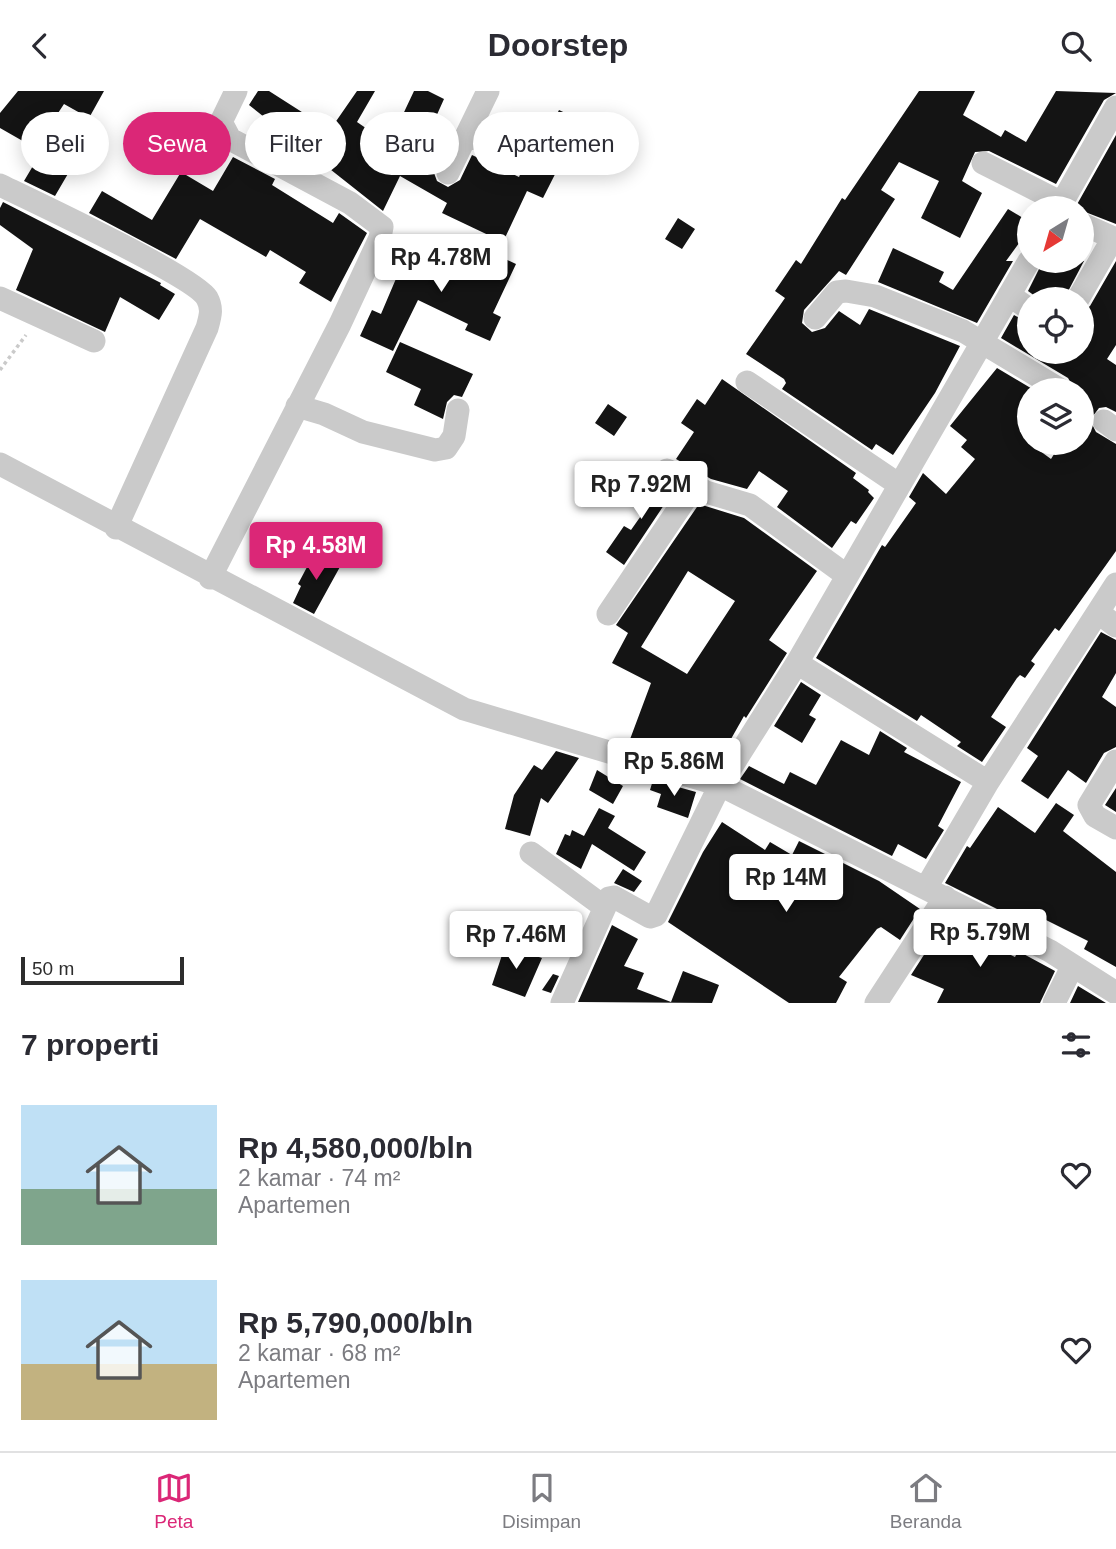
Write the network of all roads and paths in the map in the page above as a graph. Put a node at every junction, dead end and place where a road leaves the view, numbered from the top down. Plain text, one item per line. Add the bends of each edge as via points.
1 (236, 91) edge
2 (488, 91) edge
3 (1116, 107) edge
4 (468, 134) junction
5 (473, 137) edge
6 (459, 152) edge
7 (984, 163) dead end
8 (0, 185) edge
9 (1043, 196) edge
10 (1067, 196) edge
11 (1094, 229) edge
12 (1114, 238) edge
13 (1022, 273) edge
14 (1085, 287) edge
15 (1009, 295) junction
16 (0, 298) edge
17 (1017, 301) edge
18 (40, 317) junction
19 (815, 318) dead end
20 (981, 340) junction
21 (94, 341) dead end
22 (0, 370) edge
23 (1042, 378) edge
24 (747, 382) dead end
25 (297, 406) junction
26 (458, 410) dead end
27 (0, 464) edge
28 (667, 470) dead end
29 (898, 484) junction
30 (694, 486) junction
31 (116, 528) junction
32 (846, 575) junction
33 (210, 578) junction
34 (1116, 584) edge
35 (608, 614) dead end
36 (1108, 619) edge
37 (797, 663) junction
38 (1116, 761) edge
39 (988, 782) junction
40 (720, 785) junction
41 (1116, 828) edge
42 (531, 853) dead end
43 (936, 892) junction
44 (603, 906) junction
45 (1072, 967) junction
46 (1116, 993) edge
47 (562, 1003) edge
48 (876, 1003) edge
49 (1054, 1003) edge

1 - 25 street via 221,122 230,139 350,203 382,227 340,324
2 - 4 street
3 - 10 street
4 - 5 street
4 - 6 street
7 - 9 street
8 - 31 street via 173,274 206,295 212,310
11 - 12 street
12 - 14 street
13 - 15 street
15 - 17 street
15 - 20 street
16 - 18 street
18 - 21 street
18 - 22 path
19 - 20 street via 837,292 846,291 913,309
20 - 23 street
20 - 29 street
24 - 29 street
25 - 26 street via 363,432 435,450 446,448 454,436
25 - 33 street
27 - 31 street
28 - 30 street
29 - 32 street
30 - 32 street via 750,505
30 - 35 street
31 - 33 street
32 - 37 street
33 - 40 street via 464,709
34 - 36 street
36 - 39 street
37 - 39 street
37 - 40 street
38 - 41 street via 1089,805 1094,815
39 - 43 street
40 - 43 street
40 - 44 street via 656,915 650,917 614,897
42 - 44 street
43 - 45 street
43 - 48 street
44 - 47 street
45 - 46 street
45 - 49 street

